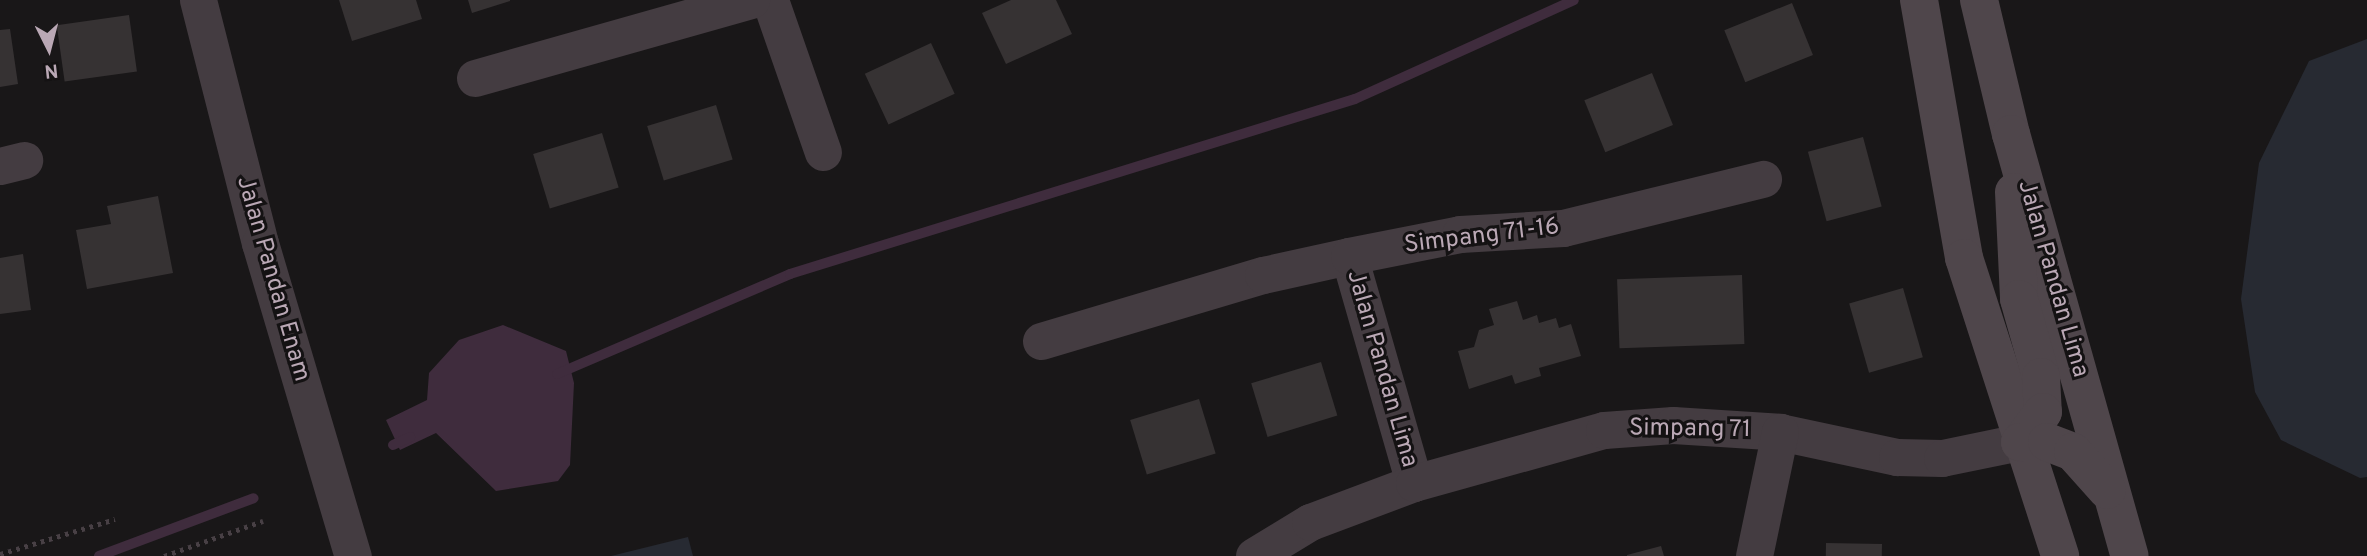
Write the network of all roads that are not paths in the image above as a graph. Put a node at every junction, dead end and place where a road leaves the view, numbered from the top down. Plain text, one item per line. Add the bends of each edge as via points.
1 (198, 0) edge
2 (751, 0) edge
3 (770, 0) edge
4 (1919, 0) edge
5 (1979, 0) edge
6 (475, 78) dead end
7 (2011, 134) junction
8 (823, 152) dead end
9 (1763, 179) dead end
10 (1349, 256) junction
11 (1041, 341) dead end
12 (1780, 432) junction
13 (2020, 442) junction
14 (1413, 483) junction
15 (2114, 500) junction
16 (353, 556) edge
17 (1254, 556) edge
18 (1754, 556) edge
19 (2060, 556) edge
20 (2130, 556) edge

1 - 16 street, Jalan Pandan Enam via 260,243
2 - 6 street
3 - 8 street
4 - 13 main road via 1964,258
5 - 7 main road, Jalan Pandan Lima
7 - 13 main road via 2014,256 2041,377 2043,412
7 - 15 main road, Jalan Pandan Lima
9 - 10 street, Simpang 71-16 via 1563,228 1461,234
10 - 11 street, Simpang 71-16
10 - 14 street, Jalan Pandan Lima
12 - 13 street, Simpang 71 via 1897,457 1942,458
12 - 14 street, Simpang 71 via 1674,425 1604,430
12 - 18 street
13 - 15 main road via 2047,442 2073,453
13 - 19 main road
14 - 17 street, Simpang 71 via 1310,523
15 - 20 main road, Jalan Pandan Lima

